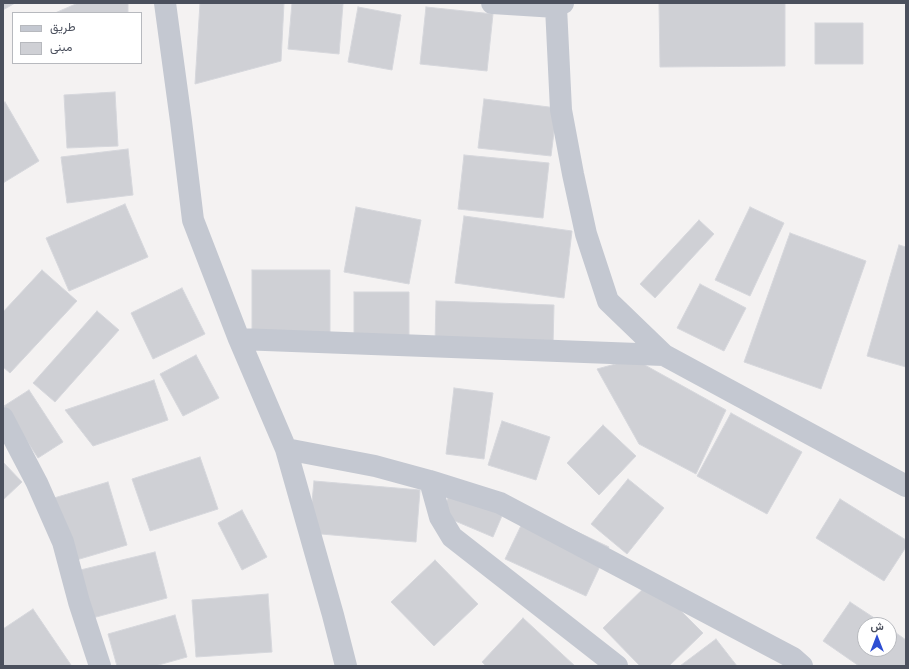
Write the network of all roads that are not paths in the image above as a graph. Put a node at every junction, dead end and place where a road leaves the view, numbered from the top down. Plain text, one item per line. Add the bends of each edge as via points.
1 (164, 3) edge
2 (492, 3) edge
3 (560, 5) edge
4 (239, 339) junction
5 (664, 355) junction
6 (3, 418) edge
7 (286, 449) junction
8 (430, 481) junction
9 (906, 486) edge
10 (100, 666) edge
11 (346, 666) edge
12 (617, 666) edge
13 (802, 666) edge

1 - 4 street via 193,220
2 - 3 street
3 - 5 street via 562,110 586,234 608,302
4 - 5 street
4 - 7 street
5 - 9 street
6 - 10 street via 37,483 63,542
7 - 8 street via 376,466
7 - 11 street
8 - 12 street via 440,518 452,537
8 - 13 street via 500,503 793,658

